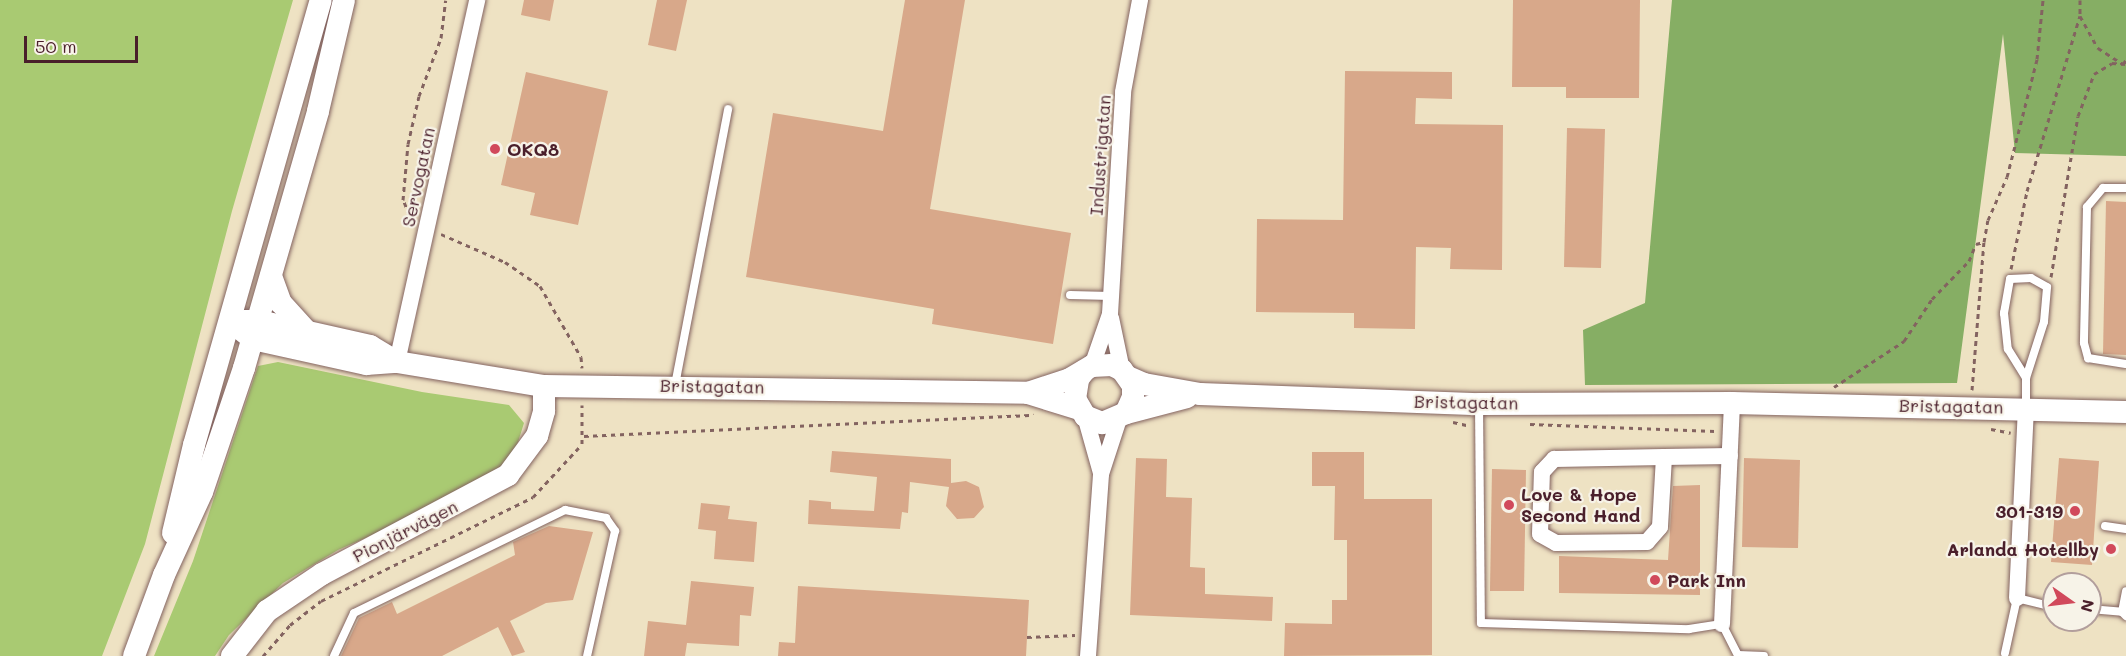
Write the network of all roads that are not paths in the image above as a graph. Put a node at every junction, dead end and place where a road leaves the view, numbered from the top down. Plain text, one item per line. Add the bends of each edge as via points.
1 (321, 0) edge
2 (344, 0) edge
3 (477, 0) edge
4 (1140, 0) edge
5 (728, 109) dead end
6 (2126, 188) edge
7 (272, 276) junction
8 (1070, 295) dead end
9 (1111, 297) junction
10 (1110, 314) junction
11 (230, 321) junction
12 (256, 330) junction
13 (307, 332) junction
14 (397, 362) junction
15 (2126, 364) edge
16 (1088, 369) junction
17 (1125, 373) junction
18 (2026, 378) junction
19 (675, 385) junction
20 (544, 387) junction
21 (1028, 393) junction
22 (1200, 394) junction
23 (1732, 403) junction
24 (1479, 404) junction
25 (2026, 407) junction
26 (1082, 412) junction
27 (2126, 412) edge
28 (1123, 416) junction
29 (1730, 456) junction
30 (1664, 457) junction
31 (1101, 474) junction
32 (2105, 526) dead end
33 (2126, 529) edge
34 (164, 575) junction
35 (2126, 591) edge
36 (2018, 598) junction
37 (2042, 606) edge
38 (2102, 611) edge
39 (2124, 614) edge
40 (1722, 624) junction
41 (2005, 653) dead end
42 (134, 656) edge
43 (232, 656) edge
44 (334, 656) edge
45 (587, 656) edge
46 (1088, 656) edge
47 (1764, 656) edge

1 - 11 street
2 - 7 street
3 - 14 street, Servogatan
4 - 9 street, Industrigatan via 1123,92
5 - 19 lane
6 - 15 lane via 2103,188 2087,207 2084,343 2088,358
7 - 12 street
7 - 13 street via 281,303
8 - 9 lane
9 - 10 street, Industrigatan
10 - 16 street, Industrigatan
10 - 17 street, Industrigatan
11 - 12 street, Bristagatan
11 - 34 street via 194,445
12 - 13 street, Bristagatan
12 - 14 street, Bristagatan via 366,364
12 - 34 street via 202,492
13 - 14 street, Bristagatan via 370,346
14 - 20 street, Bristagatan
16 - 17 street, Bristagatan via 1102,364
16 - 21 street, Bristagatan
16 - 26 street via 1075,389
17 - 22 street, Bristagatan via 1144,384
17 - 28 street via 1133,397
18 - 18 lane via 2044,322 2047,287 2031,278 2010,279 2004,313 2008,349
18 - 25 lane
19 - 20 street, Bristagatan
19 - 21 street, Bristagatan
20 - 43 street, Pionjärvägen via 544,411 537,436 508,475 322,574 267,611
21 - 26 street, Bristagatan via 1052,408
22 - 24 street, Bristagatan
22 - 28 street, Bristagatan
23 - 24 street, Bristagatan
23 - 25 street, Bristagatan
23 - 29 street
24 - 40 lane via 1481,623 1689,628
25 - 27 street, Bristagatan
25 - 36 street, Bristagatan
26 - 28 street, Bristagatan via 1102,423
26 - 31 street
28 - 31 street
29 - 30 street
29 - 40 street
30 - 30 street via 1554,459 1542,472 1540,534 1556,543 1647,542 1660,527
31 - 46 street
32 - 33 lane
34 - 42 street
35 - 39 lane
36 - 37 lane
36 - 41 lane
38 - 39 lane
40 - 47 lane via 1738,655
44 - 45 lane via 354,613 565,510 606,518 615,531

